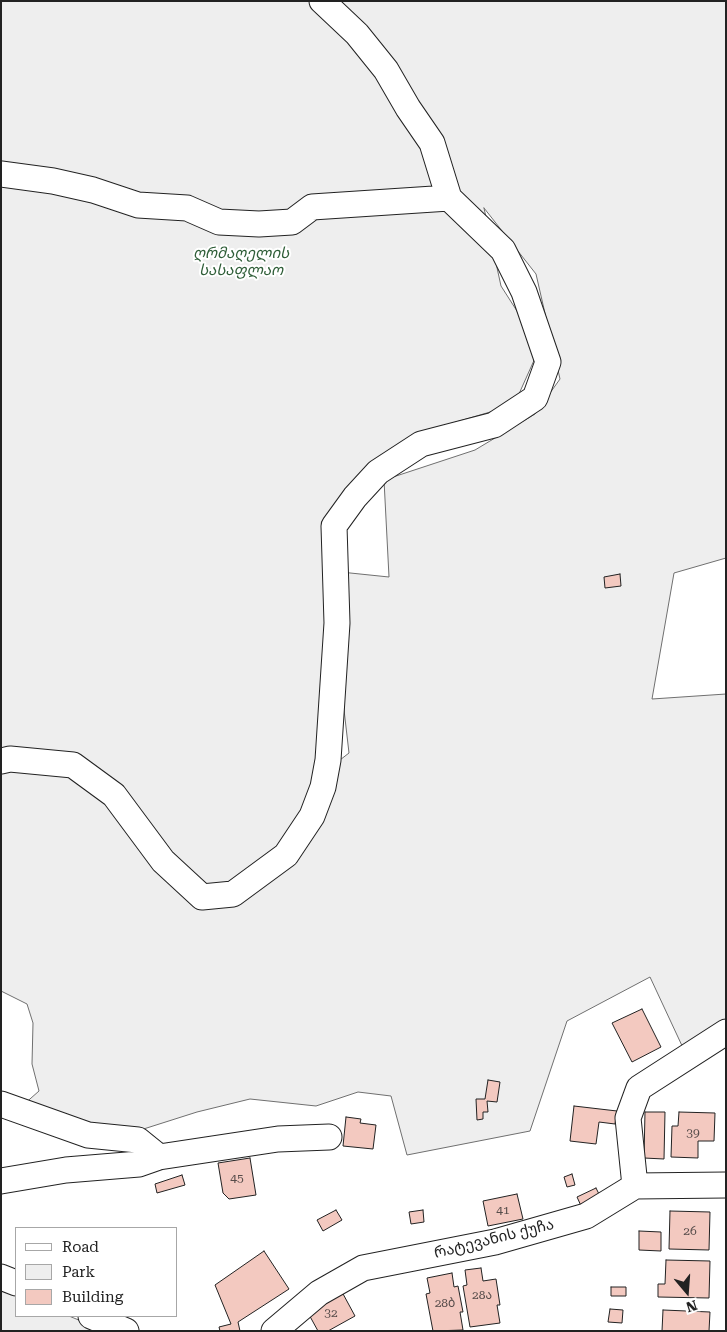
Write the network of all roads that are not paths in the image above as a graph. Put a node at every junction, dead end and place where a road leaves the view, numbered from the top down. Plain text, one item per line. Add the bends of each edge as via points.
1 (322, 1) edge
2 (1, 174) edge
3 (449, 198) junction
4 (1, 761) edge
5 (726, 1032) edge
6 (1, 1104) edge
7 (329, 1137) dead end
8 (159, 1156) junction
9 (1, 1181) edge
10 (635, 1186) junction
11 (726, 1186) edge
12 (1, 1277) edge
13 (15, 1284) edge
14 (93, 1317) edge
15 (126, 1331) edge
16 (274, 1331) edge

1 - 3 street via 386,70 432,143
2 - 3 street via 93,190 138,206 187,208 219,222 292,222 312,206
3 - 4 street via 503,250 524,292 548,362 535,398 494,425 421,444 378,472 334,526 337,622 328,760 323,787 312,816 286,855 232,894 202,897 163,861 114,795 72,765 10,759
5 - 10 street via 639,1088 628,1118
6 - 8 street via 88,1135 138,1140
7 - 8 street via 278,1139
8 - 9 street via 139,1164 66,1170
10 - 11 street
10 - 16 street, რატევანის ქუჩა via 586,1216 495,1242 363,1268 319,1293
12 - 13 street
14 - 15 street

